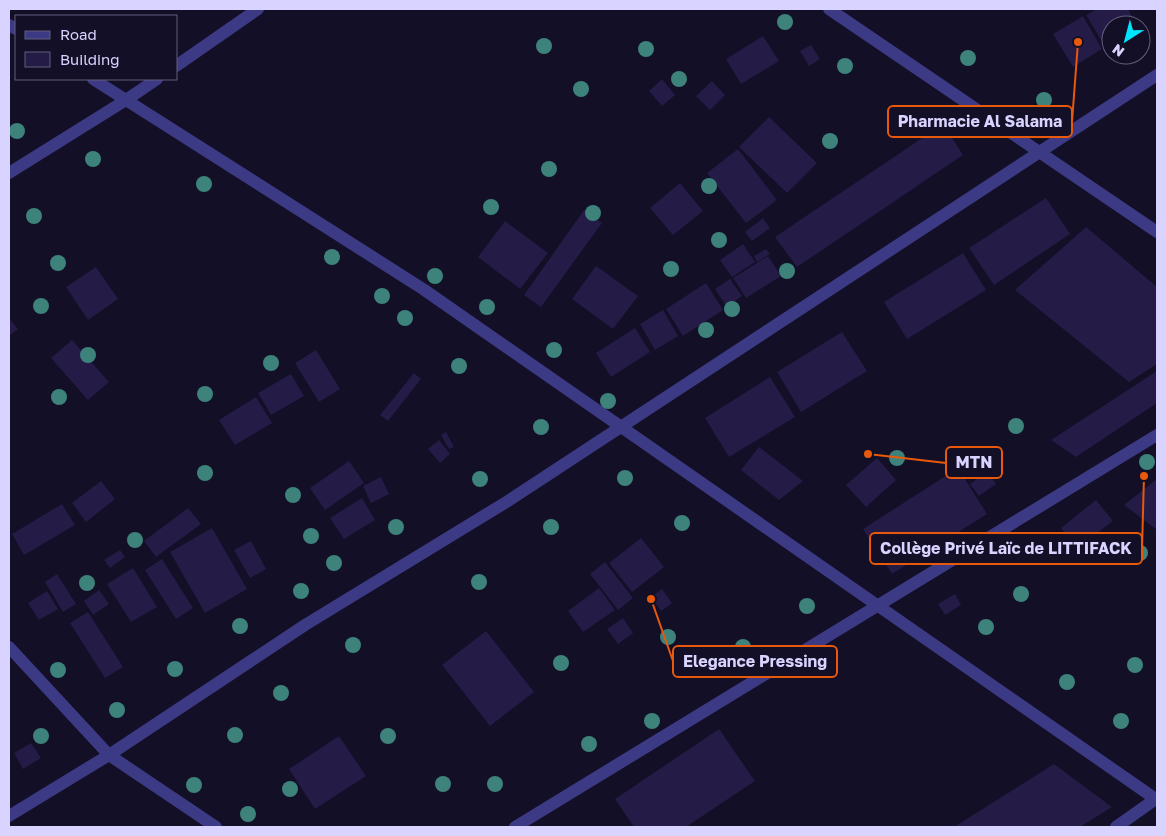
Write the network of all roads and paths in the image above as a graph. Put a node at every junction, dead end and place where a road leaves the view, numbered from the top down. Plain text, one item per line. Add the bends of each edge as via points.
1 (258, 9) edge
2 (829, 9) edge
3 (178, 65) edge
4 (1157, 75) edge
5 (95, 80) edge
6 (156, 80) edge
7 (126, 100) junction
8 (1040, 152) junction
9 (9, 173) edge
10 (1157, 232) edge
11 (621, 426) junction
12 (1157, 435) edge
13 (878, 605) junction
14 (9, 647) edge
15 (109, 755) junction
16 (1157, 799) edge
17 (9, 816) edge
18 (216, 827) edge
19 (515, 827) edge
20 (1116, 827) edge

1 - 3 street
2 - 8 street
4 - 8 street
5 - 7 street
6 - 7 street
7 - 9 street
7 - 11 street via 423,289
8 - 10 street
8 - 11 street
11 - 13 street
11 - 15 street via 508,502 305,625
12 - 13 street
13 - 16 street
13 - 19 street
14 - 15 street
15 - 17 street
15 - 18 street
16 - 20 street

